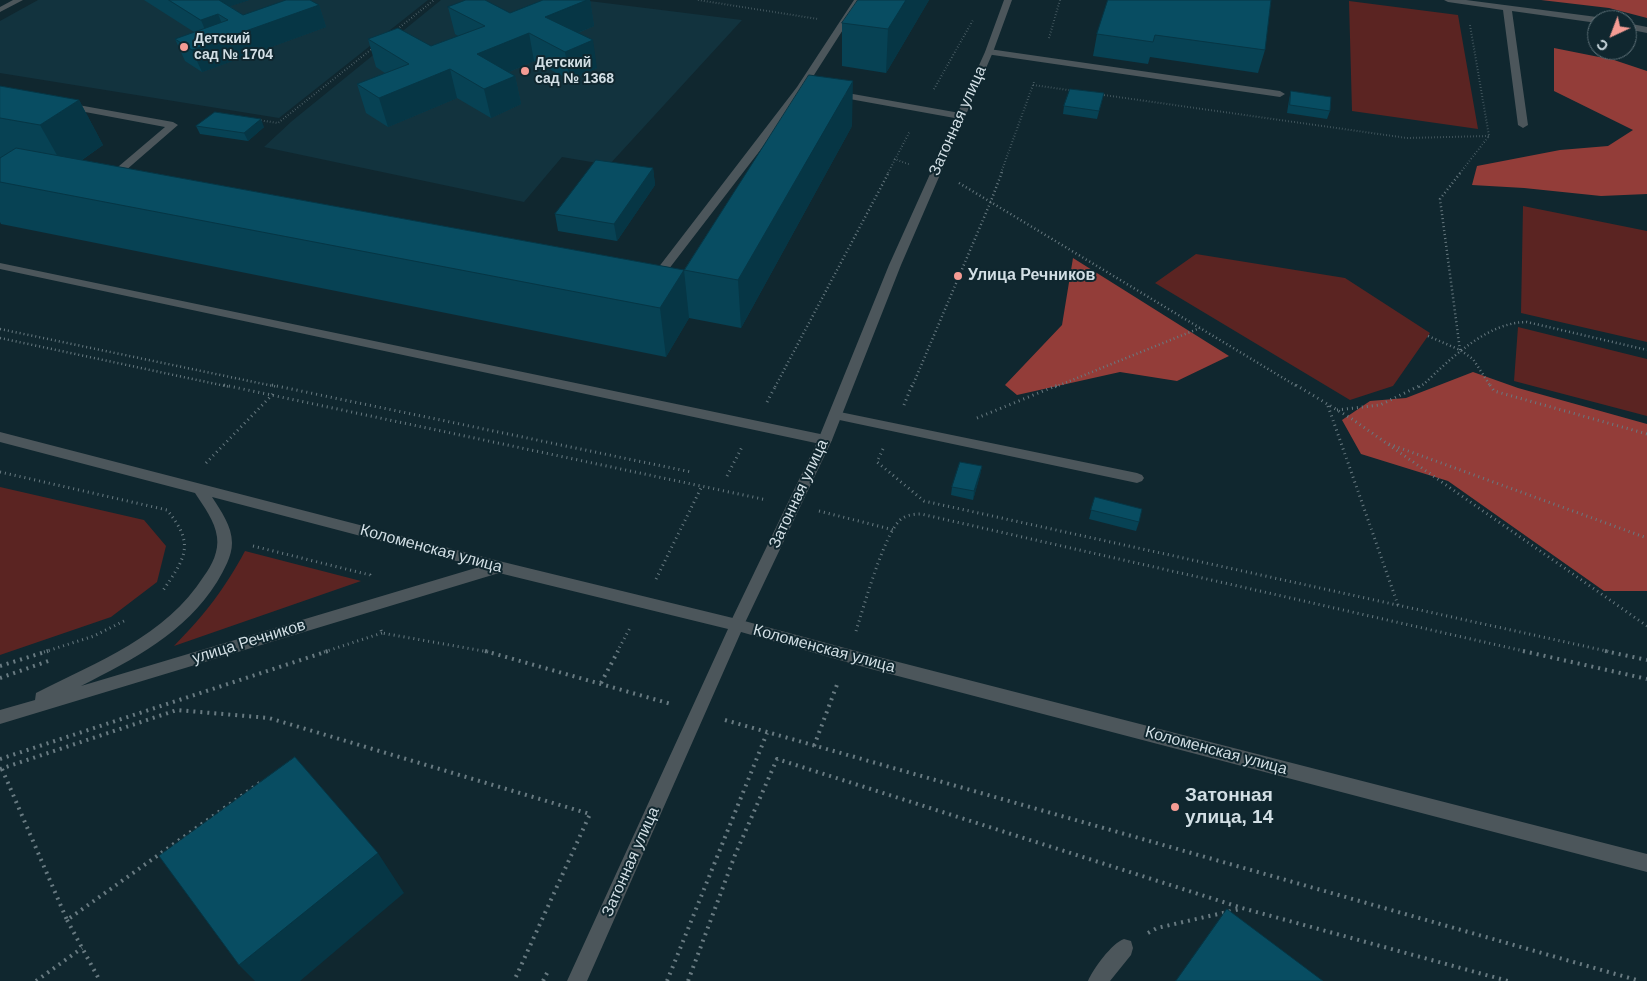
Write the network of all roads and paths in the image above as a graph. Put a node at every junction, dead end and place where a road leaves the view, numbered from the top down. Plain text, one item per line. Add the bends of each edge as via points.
1 (18, 0) edge
2 (434, 0) edge
3 (698, 0) edge
4 (858, 0) edge
5 (1008, 0) edge
6 (1060, 0) edge
7 (1448, 0) edge
8 (1466, 2) junction
9 (1507, 8) junction
10 (0, 10) edge
11 (974, 17) dead end
12 (1587, 19) edge
13 (844, 23) junction
14 (395, 31) edge
15 (380, 43) edge
16 (989, 52) junction
17 (1042, 60) junction
18 (829, 93) edge
19 (1280, 94) dead end
20 (58, 104) edge
21 (922, 109) junction
22 (960, 116) junction
23 (250, 119) edge
24 (1523, 125) dead end
25 (894, 159) junction
26 (935, 173) junction
27 (136, 176) edge
28 (991, 201) junction
29 (0, 266) edge
30 (641, 269) edge
31 (1200, 328) junction
32 (0, 329) edge
33 (1428, 336) dead end
34 (0, 338) edge
35 (1460, 350) junction
36 (1647, 350) edge
37 (273, 394) junction
38 (1328, 405) junction
39 (1336, 410) junction
40 (836, 415) junction
41 (754, 425) junction
42 (894, 427) junction
43 (1647, 434) edge
44 (934, 436) junction
45 (0, 437) edge
46 (826, 440) junction
47 (1383, 442) junction
48 (0, 472) edge
49 (691, 472) dead end
50 (727, 476) dead end
51 (1136, 478) dead end
52 (192, 487) junction
53 (793, 505) junction
54 (1647, 538) edge
55 (499, 567) junction
56 (157, 598) dead end
57 (1398, 605) junction
58 (130, 618) dead end
59 (737, 625) junction
60 (1647, 626) edge
61 (382, 633) dead end
62 (60, 657) dead end
63 (1647, 660) edge
64 (0, 666) edge
65 (0, 678) edge
66 (1647, 679) edge
67 (618, 688) dead end
68 (671, 704) dead end
69 (6, 715) edge
70 (0, 759) edge
71 (1, 769) edge
72 (261, 782) edge
73 (1647, 863) edge
74 (1242, 908) junction
75 (67, 920) junction
76 (82, 948) junction
77 (1124, 948) joint
78 (36, 981) edge
79 (100, 981) edge
80 (514, 981) edge
81 (577, 981) edge
82 (667, 981) edge
83 (688, 981) edge
84 (1098, 981) edge
85 (1508, 981) edge
86 (1640, 981) edge

1 - 10 street
2 - 14 path
3 - 13 path
4 - 13 street
5 - 16 street, Затонная улица
6 - 17 path
7 - 8 street
8 - 9 street
8 - 35 path via 1489,136 1440,199
9 - 12 street
9 - 24 street
11 - 21 path
13 - 30 street via 806,89 661,272
15 - 23 path via 278,124
16 - 17 street
16 - 22 street, Затонная улица
17 - 19 street
17 - 28 path
18 - 21 street
20 - 27 street via 174,125 117,172
21 - 22 street
21 - 25 path
22 - 26 street, Затонная улица
25 - 26 path
25 - 41 path
26 - 28 path
26 - 40 street, Затонная улица
28 - 31 path
28 - 42 path
29 - 41 street
31 - 38 path
31 - 44 path
32 - 49 path
33 - 35 path
34 - 37 path
35 - 36 path via 1512,322 1527,322
35 - 39 path via 1424,384 1380,405
35 - 43 path via 1473,359 1494,391
37 - 52 path
37 - 53 path
38 - 39 path
38 - 57 path
39 - 47 path
40 - 42 street
40 - 46 street, Затонная улица
41 - 46 street
41 - 50 path
42 - 44 street
42 - 57 path via 877,462 924,501
44 - 51 street
45 - 52 street, Коломенская улица
46 - 53 street, Затонная улица
47 - 54 path
47 - 60 path
48 - 56 path via 167,510 185,538 182,563
52 - 55 street, Коломенская улица
52 - 69 street via 218,519 225,544 208,585 191,607 168,628 139,647
53 - 59 street, Затонная улица
53 - 66 path via 894,530 898,522 909,514 920,514
55 - 59 street, Коломенская улица
55 - 69 street, улица Речников
57 - 63 path
58 - 64 path via 94,636
59 - 73 street, Коломенская улица
59 - 81 street, Затонная улица
61 - 70 path
62 - 65 path
67 - 68 path
71 - 75 path
71 - 80 path via 180,710 268,718 590,814
72 - 75 path
74 - 77 path via 1157,928
74 - 83 path via 777,760 735,855
74 - 85 path
75 - 76 path
76 - 78 path
76 - 79 path
77 - 84 street
82 - 86 path via 767,733

